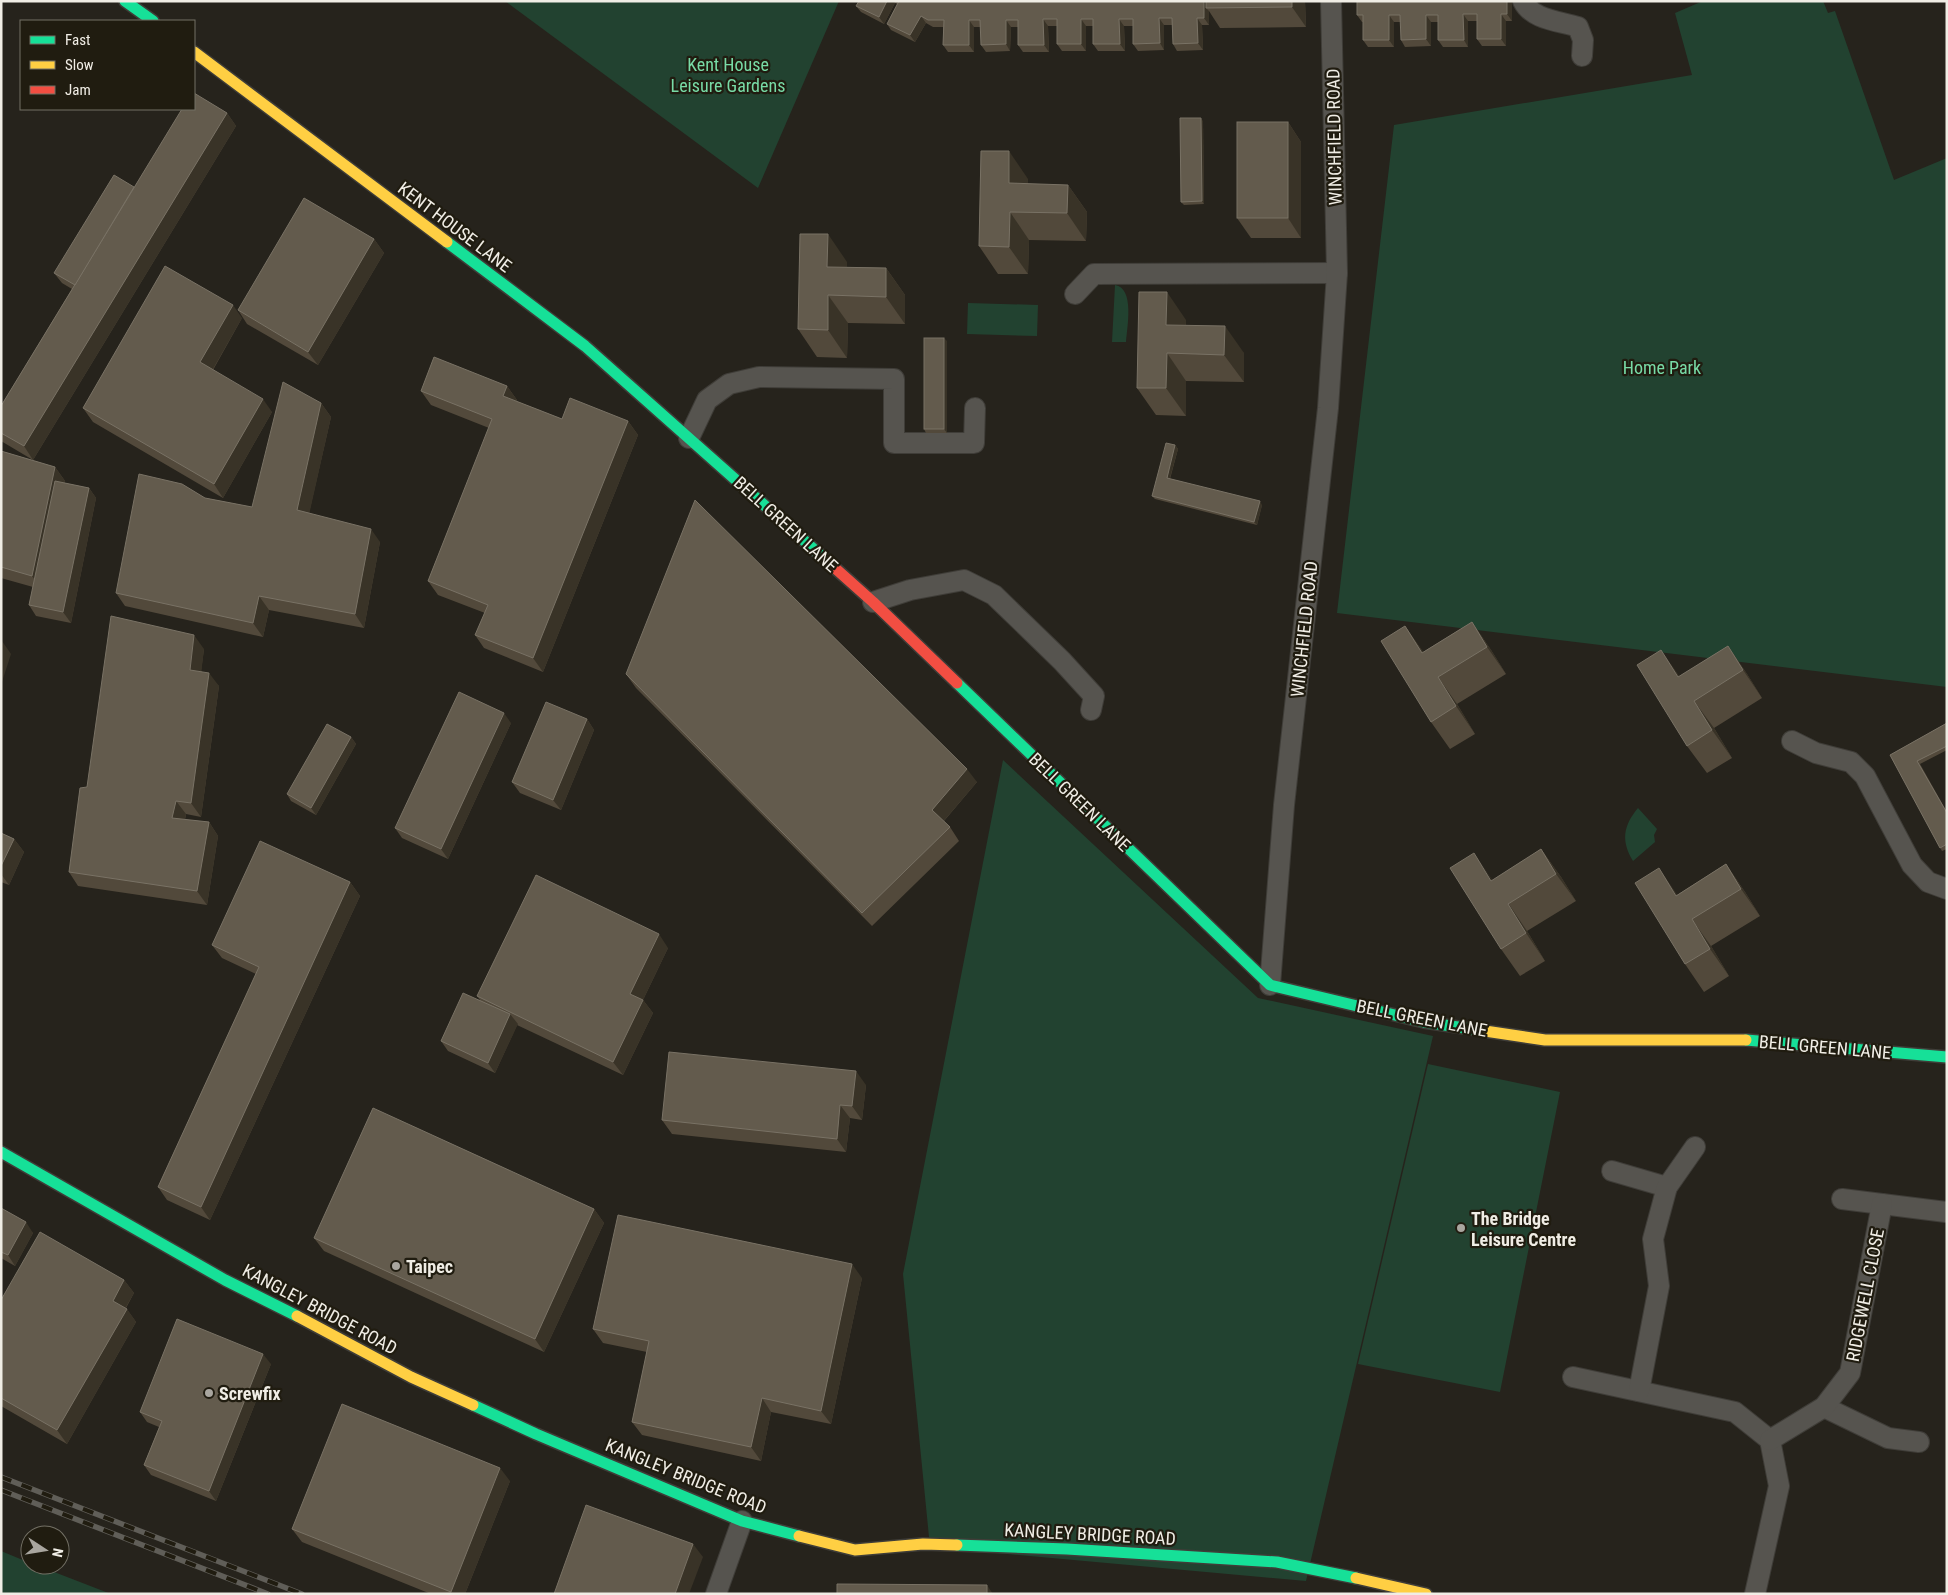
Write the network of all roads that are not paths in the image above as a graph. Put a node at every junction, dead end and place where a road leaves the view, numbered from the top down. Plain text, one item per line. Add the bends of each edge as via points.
1 (125, 1) edge
2 (1331, 1) edge
3 (1523, 1) edge
4 (152, 20) edge
5 (195, 53) edge
6 (1582, 56) dead end
7 (1337, 273) junction
8 (1075, 294) dead end
9 (976, 408) dead end
10 (689, 438) junction
11 (873, 602) junction
12 (1091, 710) dead end
13 (1792, 741) dead end
14 (1947, 889) edge
15 (1270, 985) junction
16 (1947, 1057) edge
17 (1695, 1147) dead end
18 (1, 1152) edge
19 (1612, 1171) dead end
20 (1667, 1187) junction
21 (1842, 1199) dead end
22 (1882, 1204) junction
23 (1946, 1212) edge
24 (1573, 1377) dead end
25 (1640, 1391) junction
26 (1824, 1407) junction
27 (1770, 1440) junction
28 (1919, 1442) dead end
29 (742, 1520) junction
30 (716, 1594) edge
31 (1426, 1594) edge
32 (1755, 1594) edge

1 - 4 street
2 - 7 street, WINCHFIELD ROAD
3 - 6 street via 1534,15 1578,27 1583,40
5 - 10 street, KENT HOUSE LANE via 585,346
7 - 8 street via 1094,274
7 - 15 street, WINCHFIELD ROAD via 1328,408 1284,805
9 - 10 street via 974,443 894,443 894,379 758,377 729,384 707,400
10 - 11 street, BELL GREEN LANE
11 - 12 street via 910,590 964,580 994,595 1062,661 1094,696
11 - 15 street, BELL GREEN LANE
13 - 14 street via 1816,753 1851,762 1865,776 1912,865 1928,882
15 - 16 street, BELL GREEN LANE via 1424,1022 1545,1040 1733,1039
17 - 20 street
18 - 29 street, KANGLEY BRIDGE ROAD via 225,1280 411,1377 536,1434
19 - 20 street
20 - 25 street via 1653,1239 1659,1286
21 - 22 street, RIDGEWELL CLOSE
22 - 23 street, RIDGEWELL CLOSE
22 - 26 street, RIDGEWELL CLOSE via 1850,1373
24 - 25 street
25 - 27 street via 1736,1412
26 - 27 street, RIDGEWELL CLOSE
26 - 28 street via 1888,1438
27 - 32 street via 1779,1486
29 - 30 street
29 - 31 street, KANGLEY BRIDGE ROAD via 855,1550 923,1544 1067,1548 1277,1562

